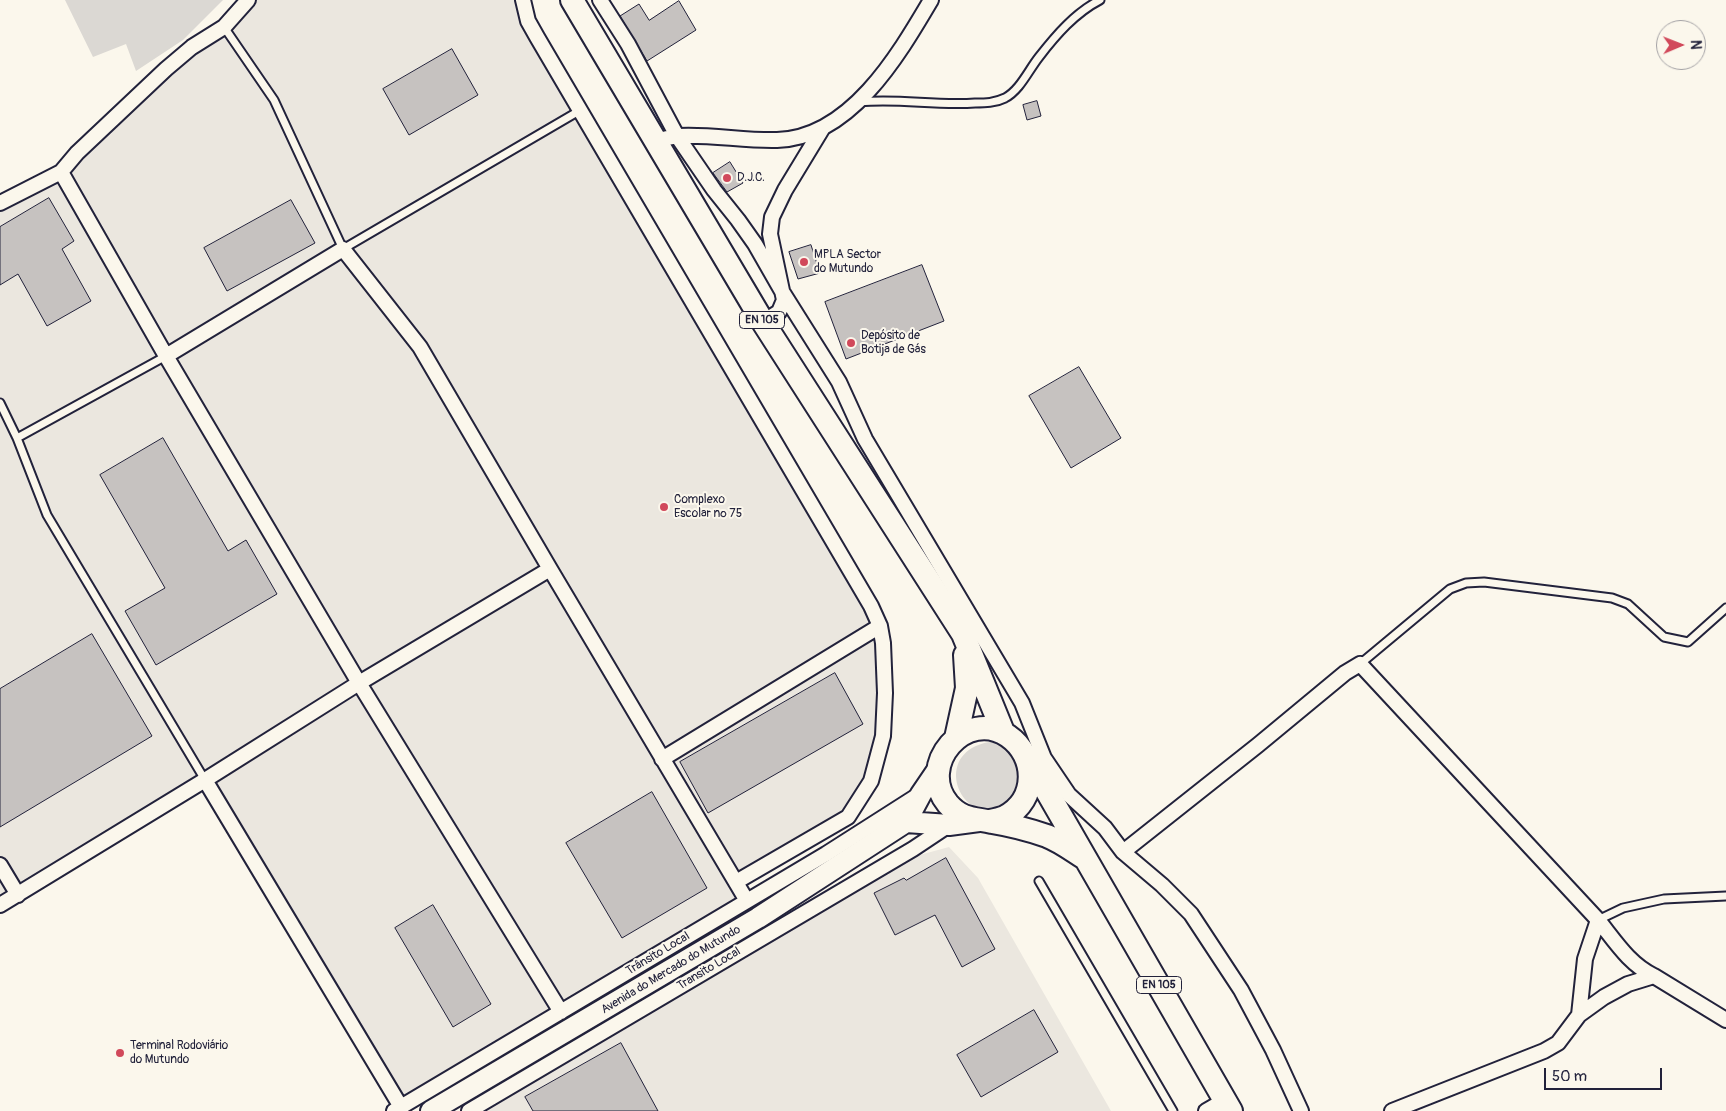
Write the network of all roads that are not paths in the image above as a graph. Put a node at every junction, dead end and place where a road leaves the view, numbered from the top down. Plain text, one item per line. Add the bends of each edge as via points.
1 (248, 0) edge
2 (523, 0) edge
3 (572, 0) edge
4 (600, 0) edge
5 (931, 0) edge
6 (1100, 0) edge
7 (224, 27) junction
8 (859, 102) junction
9 (579, 111) junction
10 (822, 129) junction
11 (678, 136) junction
12 (656, 141) junction
13 (62, 172) junction
14 (0, 203) edge
15 (343, 249) junction
16 (783, 293) junction
17 (763, 322) junction
18 (166, 356) junction
19 (0, 403) edge
20 (16, 438) junction
21 (550, 569) junction
22 (1726, 608) edge
23 (880, 626) junction
24 (963, 634) junction
25 (1360, 664) junction
26 (359, 682) junction
27 (1003, 732) junction
28 (956, 738) junction
29 (1026, 755) junction
30 (662, 759) junction
31 (938, 769) junction
32 (205, 780) junction
33 (921, 794) junction
34 (984, 821) junction
35 (906, 822) junction
36 (949, 825) junction
37 (1123, 852) junction
38 (1086, 859) junction
39 (0, 865) edge
40 (1039, 881) dead end
41 (736, 882) junction
42 (18, 895) junction
43 (1726, 896) edge
44 (747, 901) junction
45 (0, 905) edge
46 (1598, 920) junction
47 (1654, 976) junction
48 (561, 1012) junction
49 (1578, 1015) junction
50 (1726, 1020) edge
51 (1221, 1107) edge
52 (397, 1109) edge
53 (431, 1111) edge
54 (469, 1111) edge
55 (1173, 1111) edge
56 (1301, 1111) edge
57 (1392, 1111) edge

1 - 7 street
2 - 9 street via 528,21
3 - 12 main road, EN 105
4 - 11 street
5 - 8 street via 905,45
6 - 8 lane via 1075,15 1016,90 1005,98 962,104
7 - 13 street via 192,47 166,69 77,153
7 - 15 lane via 274,100
8 - 10 street
9 - 15 lane
9 - 23 street
10 - 11 street via 798,138 777,140
10 - 16 street via 784,190 772,217 770,234
11 - 12 street
11 - 16 street via 755,244
12 - 17 main road, EN 105
13 - 14 street
13 - 18 street
15 - 18 street
15 - 21 street via 420,347
16 - 17 street via 779,312
16 - 37 street via 839,382 865,439 1022,703 1044,758 1069,795 1105,828
17 - 24 main road, EN 105
18 - 20 lane
18 - 26 street
19 - 20 lane
20 - 32 lane via 47,515
21 - 26 street
21 - 30 street
22 - 25 lane via 1688,642 1664,637 1628,604 1612,598 1484,582 1466,583 1450,589
23 - 30 street
23 - 41 street via 885,693 883,736 871,781 848,817
24 - 27 main road, EN 105
24 - 28 main road via 967,688
25 - 37 street
25 - 46 street
26 - 32 street
26 - 48 street
27 - 28 main road via 987,728 970,730
27 - 29 main road via 1017,742
28 - 31 main road via 946,748
29 - 34 main road via 1030,784 1025,798 1004,817
29 - 38 main road, EN 105
30 - 41 street
31 - 33 main road, Avenida do Mercado do Mutundo
31 - 34 main road via 939,788 948,804 961,816
32 - 42 street
32 - 52 street
33 - 35 main road, Avenida do Mercado do Mutundo
33 - 44 street, Trânsito Local
34 - 36 main road
34 - 38 main road via 1048,836
35 - 36 main road
35 - 53 main road, Avenida do Mercado do Mutundo via 758,918
36 - 54 street, Transito Local
37 - 56 street via 1191,914 1241,990
38 - 51 main road, EN 105
39 - 42 street
40 - 55 lane
41 - 44 street
42 - 45 street
43 - 46 lane via 1664,899 1623,908
44 - 48 street, Trânsito Local
46 - 47 street via 1629,959
46 - 49 street via 1585,959
47 - 49 street via 1612,992
47 - 50 street
48 - 52 street, Trânsito Local
49 - 57 street via 1558,1042 1544,1051

